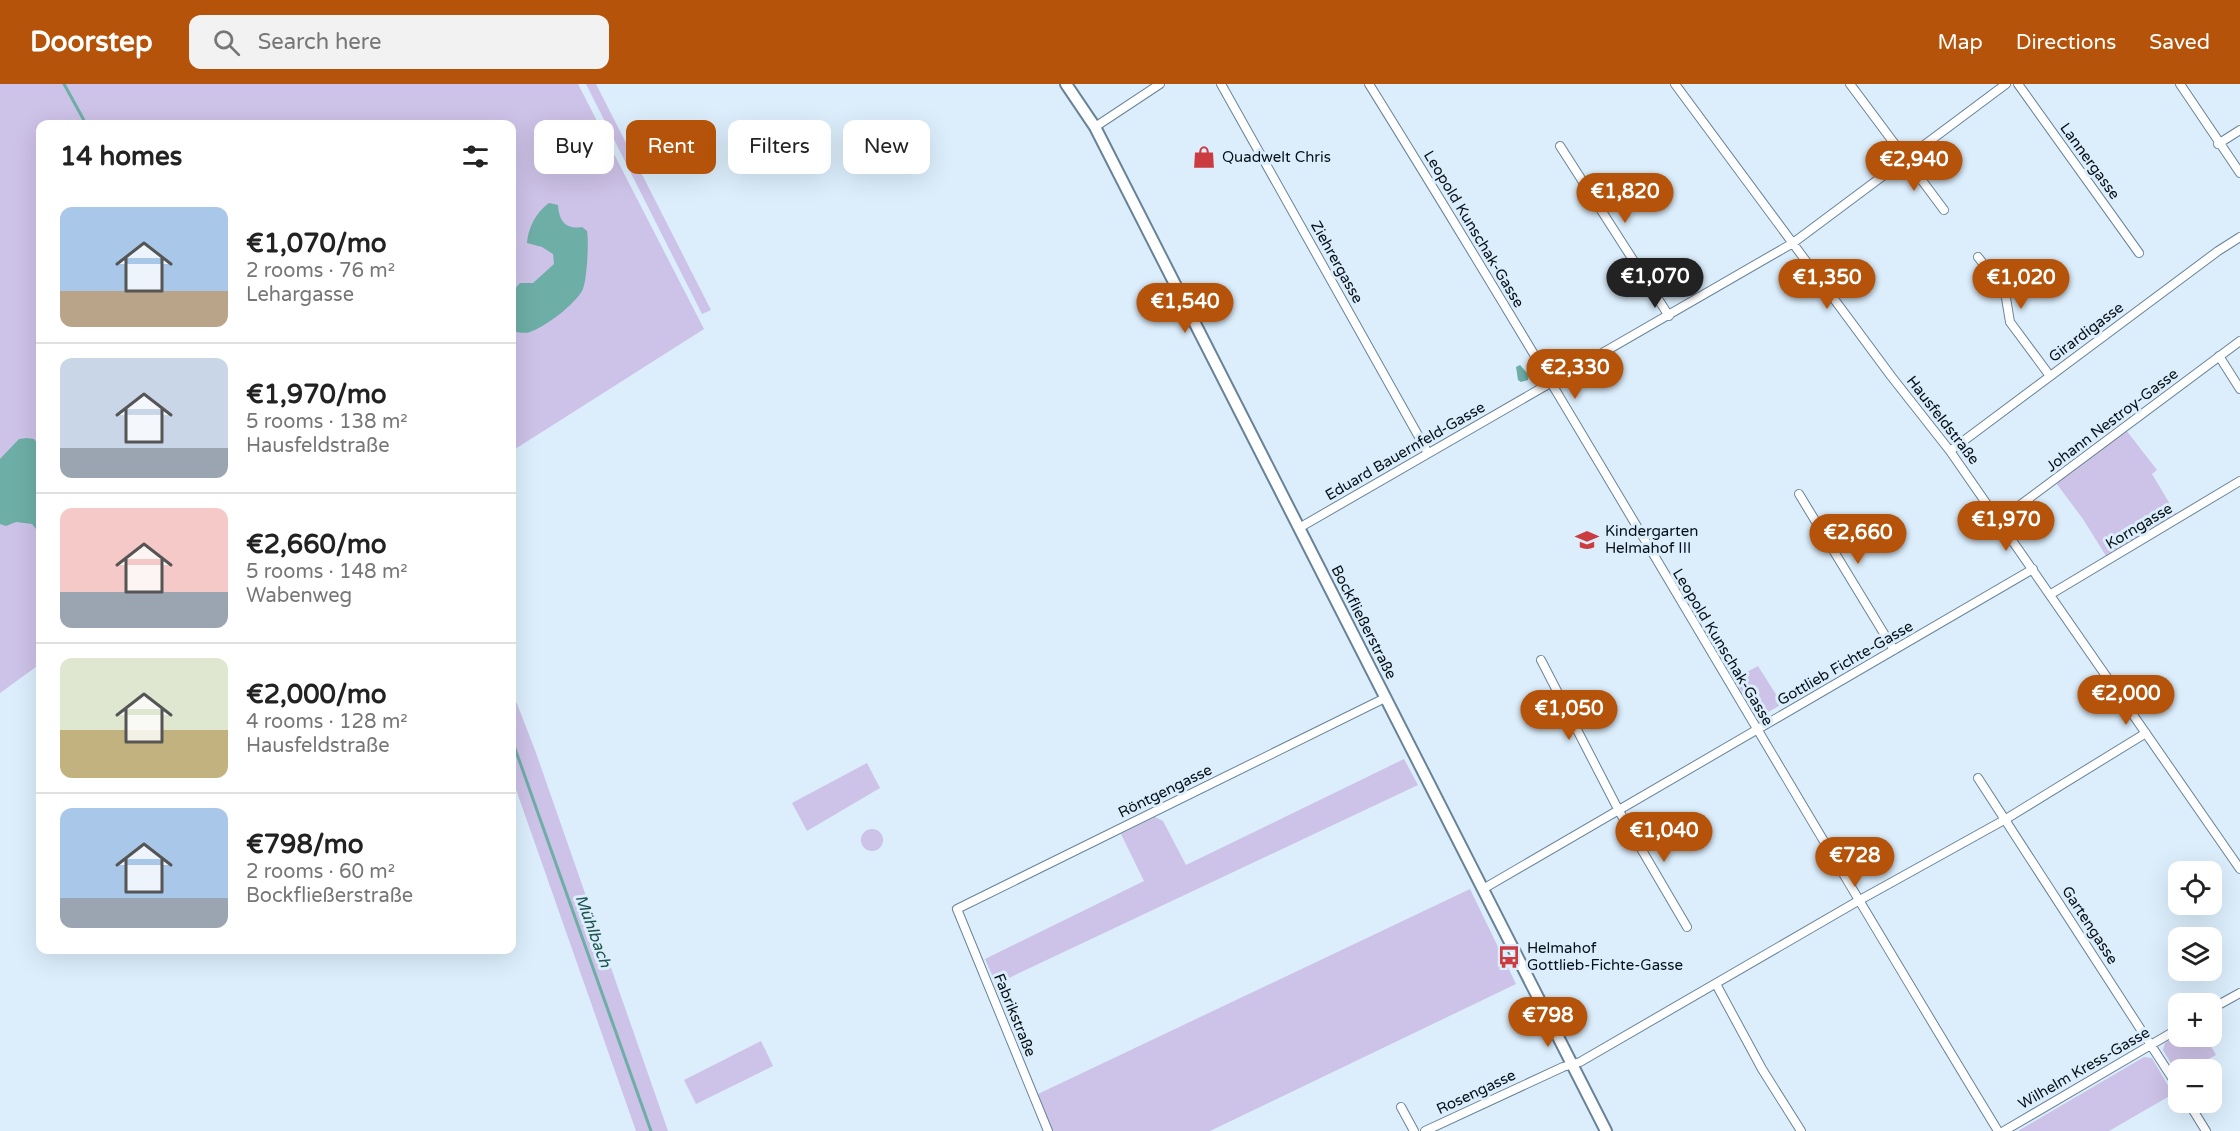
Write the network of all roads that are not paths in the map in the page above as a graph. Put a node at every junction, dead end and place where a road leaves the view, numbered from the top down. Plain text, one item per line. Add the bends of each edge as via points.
1 (1066, 84) edge
2 (1160, 84) edge
3 (1221, 84) edge
4 (1369, 84) edge
5 (1675, 84) edge
6 (1850, 84) edge
7 (2006, 84) edge
8 (2018, 84) edge
9 (2180, 84) edge
10 (1095, 127) junction
11 (2240, 130) edge
12 (2218, 144) junction
13 (1560, 146) dead end
14 (1906, 159) junction
15 (2240, 173) edge
16 (1944, 210) dead end
17 (2240, 237) edge
18 (1792, 243) junction
19 (2139, 253) dead end
20 (1978, 257) dead end
21 (1669, 316) junction
22 (2240, 342) edge
23 (2219, 356) junction
24 (2050, 376) junction
25 (1550, 384) junction
26 (2240, 389) edge
27 (1950, 451) junction
28 (1428, 453) junction
29 (2240, 480) edge
30 (1799, 494) dead end
31 (2000, 520) junction
32 (1299, 528) junction
33 (2033, 569) junction
34 (2051, 594) junction
35 (1894, 650) junction
36 (1541, 660) dead end
37 (1385, 698) junction
38 (1757, 730) junction
39 (2146, 733) junction
40 (1978, 778) dead end
41 (1619, 811) junction
42 (2006, 819) junction
43 (2240, 869) edge
44 (1484, 889) junction
45 (1858, 901) junction
46 (957, 909) joint
47 (1687, 927) dead end
48 (1716, 984) junction
49 (2240, 993) edge
50 (2222, 1003) edge
51 (2168, 1035) edge
52 (2151, 1044) junction
53 (1572, 1064) junction
54 (2168, 1071) edge
55 (1401, 1107) dead end
56 (2195, 1113) edge
57 (1048, 1131) edge
58 (1414, 1131) edge
59 (1425, 1131) edge
60 (1606, 1131) edge
61 (1801, 1131) edge
62 (1998, 1131) edge
63 (2004, 1131) edge
64 (2206, 1131) edge

1 - 10 main road, Bockfließerstraße
2 - 10 street
3 - 28 street, Ziehrergasse
4 - 25 street, Leopold Kunschak-Gasse
5 - 18 street, Hausfeldstraße
6 - 14 street
7 - 14 street, Eduard Bauernfeld-Gasse
8 - 19 street, Lannergasse
9 - 12 street
10 - 32 main road, Bockfließerstraße
11 - 12 street
12 - 15 street
13 - 21 street
14 - 16 street
14 - 18 street, Eduard Bauernfeld-Gasse
17 - 24 street, Girardigasse
18 - 21 street, Eduard Bauernfeld-Gasse
18 - 27 street, Hausfeldstraße
20 - 24 street via 2005,292 2010,322
21 - 25 street, Eduard Bauernfeld-Gasse
22 - 23 street, Johann Nestroy-Gasse
23 - 26 street
23 - 31 street, Johann Nestroy-Gasse
24 - 27 street, Girardigasse
25 - 28 street, Eduard Bauernfeld-Gasse
25 - 38 street, Leopold Kunschak-Gasse
27 - 31 street, Hausfeldstraße
28 - 32 street, Eduard Bauernfeld-Gasse
29 - 34 street, Korngasse
30 - 35 street
31 - 33 street, Hausfeldstraße
32 - 37 main road, Bockfließerstraße
33 - 34 street, Hausfeldstraße
33 - 35 street, Gottlieb Fichte-Gasse
34 - 39 street, Hausfeldstraße
35 - 38 street, Gottlieb Fichte-Gasse
36 - 41 street
37 - 44 main road, Bockfließerstraße
37 - 46 street, Röntgengasse
38 - 41 street, Gottlieb Fichte-Gasse
38 - 45 street, Leopold Kunschak-Gasse
39 - 42 street, Rosengasse
39 - 43 street, Hausfeldstraße
40 - 42 street, Gartengasse
41 - 44 street, Gottlieb Fichte-Gasse
41 - 47 street
42 - 45 street, Rosengasse
42 - 52 street, Gartengasse
44 - 53 main road, Bockfließerstraße
45 - 48 street, Rosengasse
45 - 62 street, Leopold Kunschak-Gasse
46 - 57 street, Fabrikstraße
48 - 53 street, Rosengasse
48 - 61 street
49 - 50 street
51 - 52 street, Wilhelm Kress-Gasse
52 - 54 street, Gartengasse
52 - 63 street, Wilhelm Kress-Gasse
53 - 59 street, Rosengasse
53 - 60 main road, Bockfließerstraße
55 - 58 street
56 - 64 street

